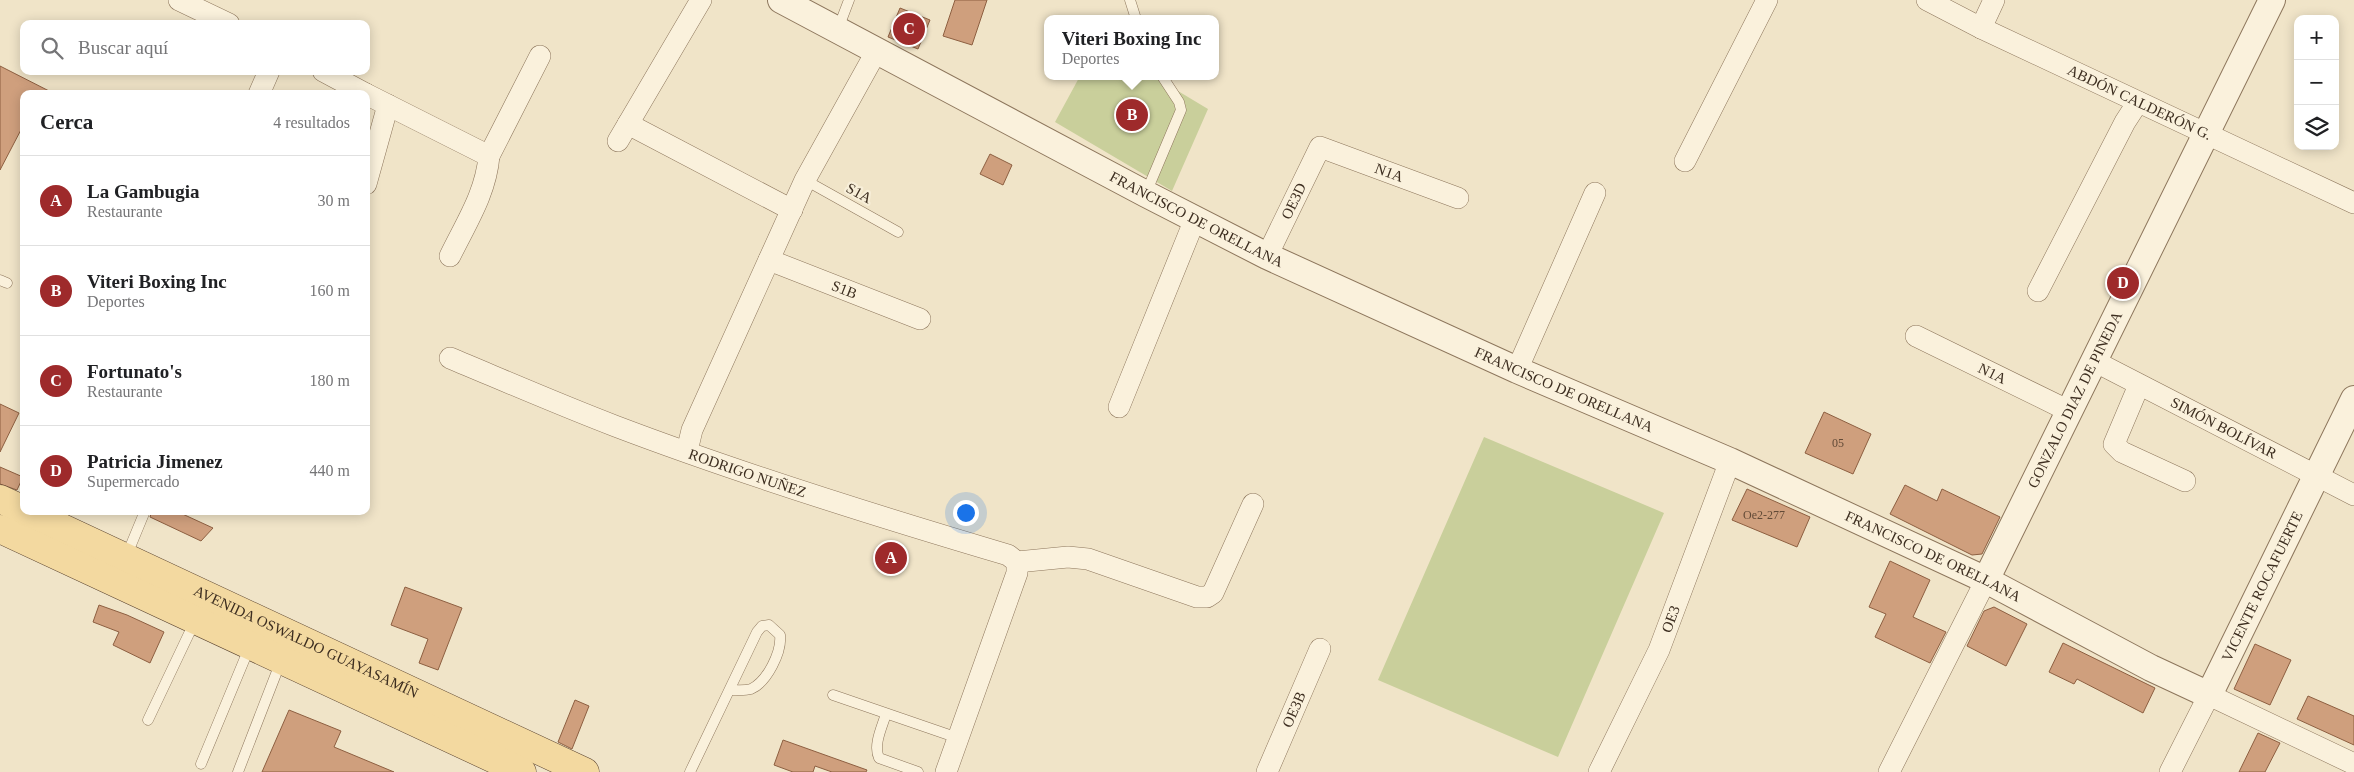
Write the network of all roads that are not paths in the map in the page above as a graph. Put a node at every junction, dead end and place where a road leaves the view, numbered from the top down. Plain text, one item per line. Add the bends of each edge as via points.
1 (179, 0) edge
2 (701, 0) edge
3 (783, 0) edge
4 (850, 0) edge
5 (1130, 0) edge
6 (1767, 0) edge
7 (1927, 0) edge
8 (1994, 0) edge
9 (2272, 0) edge
10 (1135, 15) edge
11 (221, 20) edge
12 (1981, 28) junction
13 (837, 31) junction
14 (876, 52) junction
15 (540, 56) dead end
16 (267, 75) edge
17 (330, 75) edge
18 (1165, 80) edge
19 (261, 90) edge
20 (359, 90) edge
21 (370, 96) edge
22 (2138, 102) junction
23 (388, 105) junction
24 (2204, 133) junction
25 (1320, 147) joint
26 (489, 156) junction
27 (1686, 161) dead end
28 (370, 170) edge
29 (805, 180) junction
30 (1595, 193) dead end
31 (1146, 194) junction
32 (1458, 198) dead end
33 (2354, 203) edge
34 (792, 210) junction
35 (1195, 219) junction
36 (898, 232) dead end
37 (450, 256) dead end
38 (1267, 256) junction
39 (769, 260) junction
40 (2038, 291) dead end
41 (920, 319) dead end
42 (1916, 336) dead end
43 (450, 358) dead end
44 (2094, 361) junction
45 (1517, 370) junction
46 (2139, 385) junction
47 (2354, 399) edge
48 (1119, 407) dead end
49 (2069, 411) junction
50 (687, 451) junction
51 (1730, 461) junction
52 (2316, 476) junction
53 (2185, 481) dead end
54 (2354, 495) edge
55 (0, 499) edge
56 (1253, 504) dead end
57 (20, 509) edge
58 (34, 515) edge
59 (143, 515) edge
60 (0, 529) edge
61 (126, 558) junction
62 (1017, 562) junction
63 (1986, 580) junction
64 (196, 620) junction
65 (250, 645) junction
66 (1320, 649) dead end
67 (281, 660) junction
68 (731, 690) junction
69 (833, 694) dead end
70 (2209, 695) junction
71 (886, 714) junction
72 (148, 720) dead end
73 (958, 738) junction
74 (201, 764) dead end
75 (2354, 764) edge
76 (238, 772) edge
77 (522, 772) edge
78 (585, 772) edge
79 (690, 772) edge
80 (918, 772) edge
81 (946, 772) edge
82 (1267, 772) edge
83 (1599, 772) edge
84 (1889, 772) edge
85 (2170, 772) edge

1 - 11 street
2 - 34 street via 623,133
3 - 13 street, FRANCISCO DE ORELLANA
4 - 13 lane
5 - 10 lane
6 - 27 street
7 - 12 street, ABDÓN CALDERÓN G.
8 - 12 street
9 - 24 street, GONZALO DIAZ DE PINEDA
12 - 22 street, ABDÓN CALDERÓN G.
13 - 14 street, FRANCISCO DE ORELLANA
14 - 29 street, RODRIGO NUÑEZ
14 - 31 street, FRANCISCO DE ORELLANA
15 - 26 street
16 - 19 street
17 - 20 street
18 - 31 lane via 1181,110
21 - 23 street
22 - 24 street, ABDÓN CALDERÓN G.
22 - 40 street
23 - 26 street
23 - 28 street
24 - 33 street, ABDÓN CALDERÓN G.
24 - 44 street, GONZALO DIAZ DE PINEDA
25 - 32 street, N1A
25 - 38 street, OE3D
26 - 37 street via 483,189
29 - 34 street, RODRIGO NUÑEZ
29 - 36 lane, S1A
30 - 45 street
31 - 35 street, FRANCISCO DE ORELLANA
34 - 39 street, RODRIGO NUÑEZ
35 - 38 street, FRANCISCO DE ORELLANA
35 - 48 street
38 - 45 street, FRANCISCO DE ORELLANA
39 - 41 street, S1B
39 - 50 street, RODRIGO NUÑEZ via 692,430
42 - 49 street, N1A
43 - 50 street via 615,426
44 - 46 street, SIMÓN BOLÍVAR
44 - 49 street, GONZALO DIAZ DE PINEDA
45 - 51 street, FRANCISCO DE ORELLANA
46 - 52 street, SIMÓN BOLÍVAR
46 - 53 street via 2114,444 2122,452
47 - 52 street, VICENTE ROCAFUERTE
49 - 63 street, GONZALO DIAZ DE PINEDA
50 - 62 street, RODRIGO NUÑEZ via 863,512 1008,555
51 - 63 street, FRANCISCO DE ORELLANA
51 - 83 street, OE3 via 1659,650
52 - 54 street, SIMÓN BOLÍVAR
52 - 70 street, VICENTE ROCAFUERTE
55 - 57 main road, AVENIDA OSWALDO GUAYASAMÍN
56 - 62 street via 1213,593 1207,597 1198,597 1088,559 1068,557
58 - 61 main road, AVENIDA OSWALDO GUAYASAMÍN
59 - 61 lane
60 - 64 main road, AVENIDA OSWALDO GUAYASAMÍN
61 - 78 main road, AVENIDA OSWALDO GUAYASAMÍN
62 - 73 street via 1017,573
63 - 70 street, FRANCISCO DE ORELLANA via 2151,668
63 - 84 street, GONZALO DIAZ DE PINEDA
64 - 65 main road, AVENIDA OSWALDO GUAYASAMÍN
64 - 72 lane
65 - 67 main road, AVENIDA OSWALDO GUAYASAMÍN
65 - 74 lane
66 - 82 street, OE3B
67 - 76 lane
67 - 77 main road, AVENIDA OSWALDO GUAYASAMÍN
68 - 68 lane via 757,632 762,626 769,625 780,635 781,641 774,662 752,688
68 - 79 lane
69 - 71 lane
70 - 75 street, FRANCISCO DE ORELLANA
70 - 85 street, VICENTE ROCAFUERTE
71 - 73 lane
71 - 80 lane via 877,745 879,758
73 - 81 street

